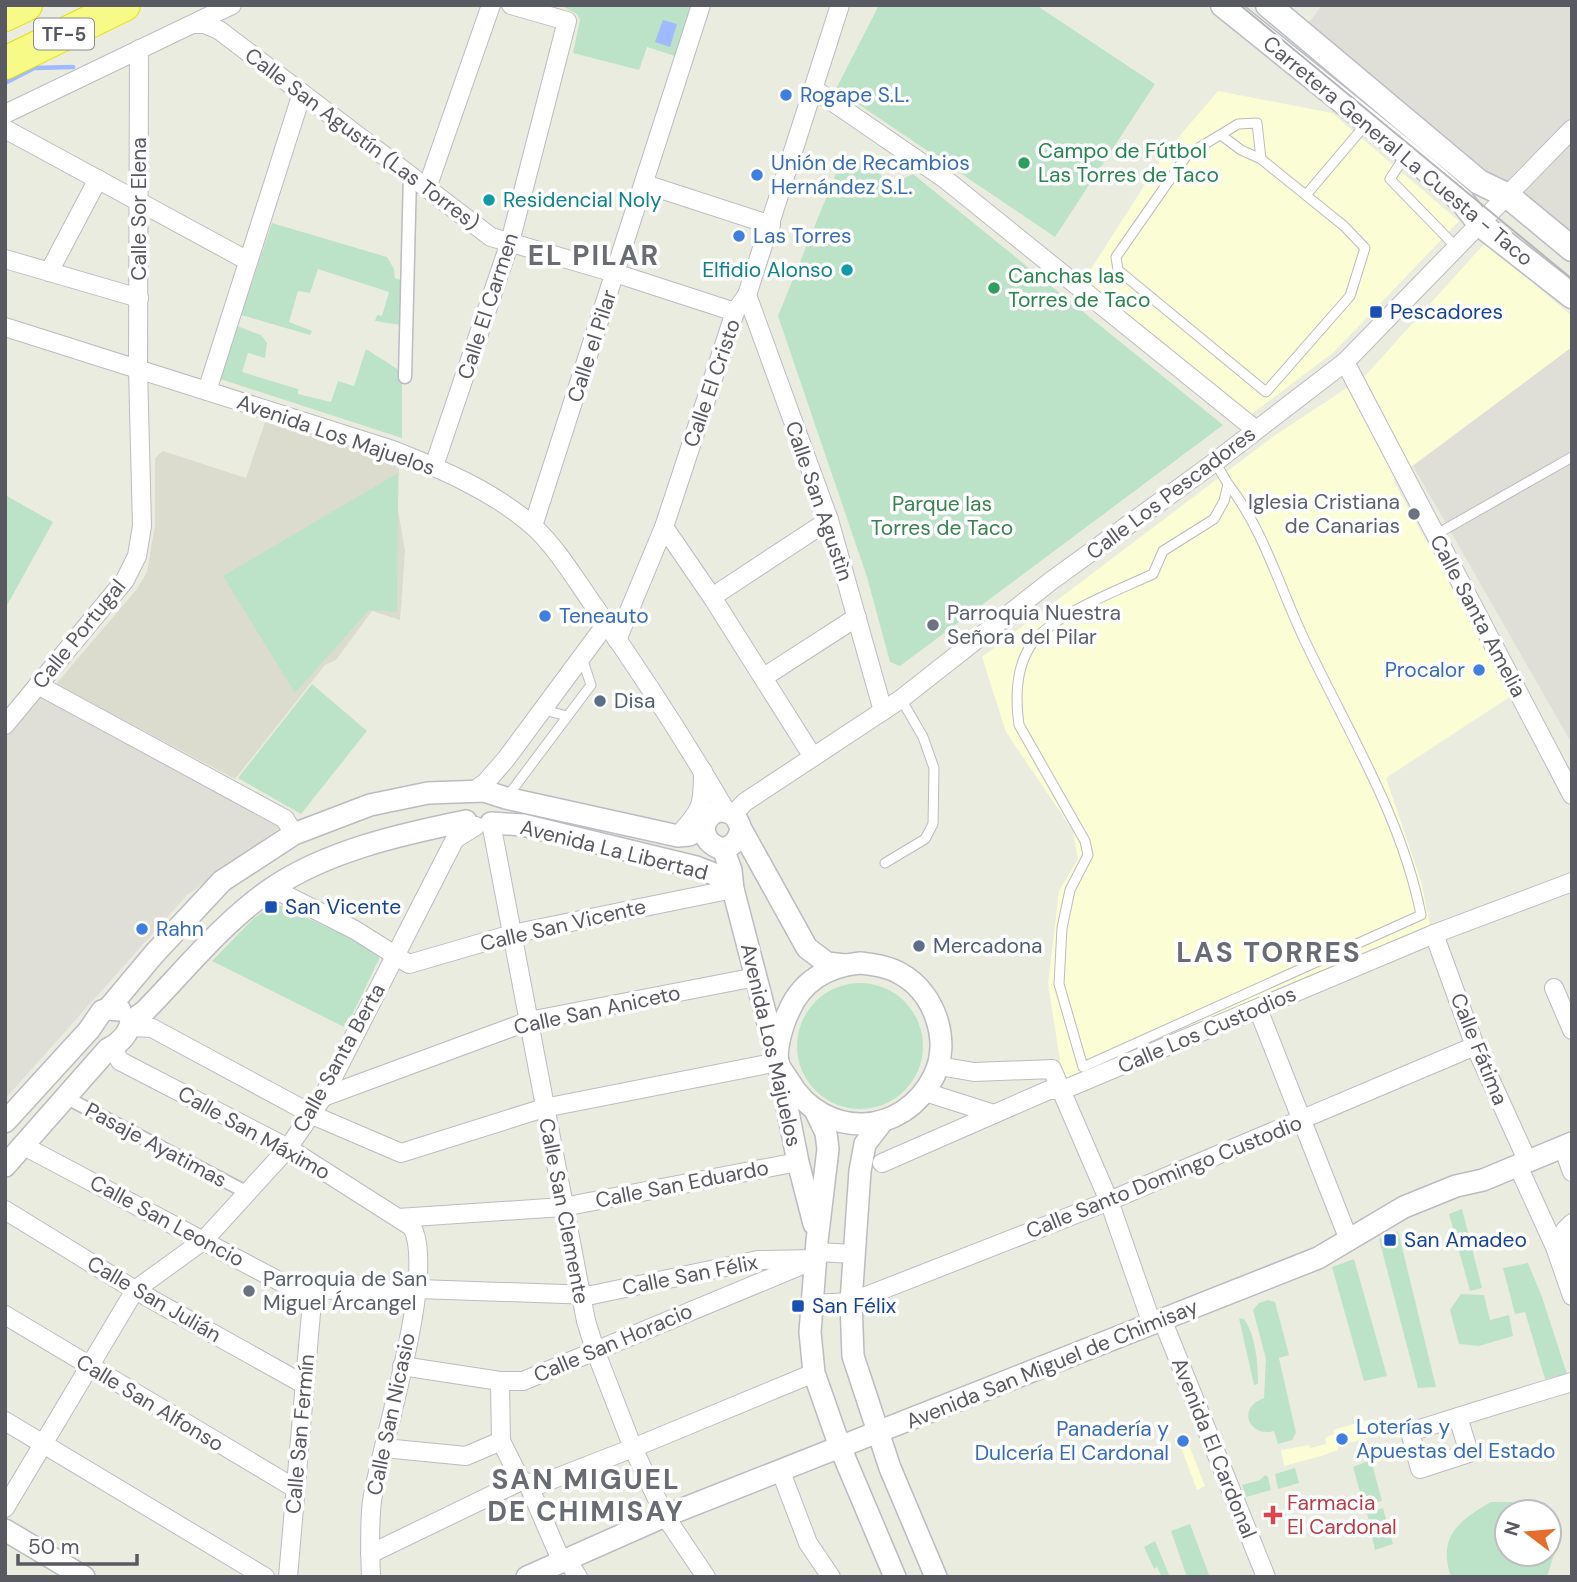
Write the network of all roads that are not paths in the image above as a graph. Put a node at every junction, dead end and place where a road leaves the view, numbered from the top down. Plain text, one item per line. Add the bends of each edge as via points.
1 (26, 5) edge
2 (124, 5) edge
3 (232, 5) edge
4 (491, 5) edge
5 (511, 5) edge
6 (701, 5) edge
7 (840, 5) edge
8 (1223, 5) edge
9 (1268, 5) edge
10 (5, 15) edge
11 (194, 24) junction
12 (139, 49) junction
13 (5, 63) edge
14 (814, 89) junction
15 (302, 93) junction
16 (5, 114) edge
17 (1368, 122) junction
18 (5, 129) edge
19 (1572, 130) edge
20 (1221, 135) junction
21 (1407, 153) junction
22 (1261, 159) junction
23 (410, 175) junction
24 (98, 179) junction
25 (645, 184) junction
26 (428, 188) junction
27 (1306, 195) junction
28 (1507, 196) junction
29 (139, 201) junction
30 (1480, 224) junction
31 (771, 225) junction
32 (510, 242) junction
33 (1457, 248) junction
34 (1572, 249) edge
35 (5, 259) edge
36 (247, 261) junction
37 (49, 272) junction
38 (615, 273) junction
39 (747, 295) junction
40 (1572, 296) edge
41 (139, 298) junction
42 (735, 312) junction
43 (5, 327) edge
44 (1345, 362) junction
45 (138, 369) junction
46 (405, 377) dead end
47 (207, 391) junction
48 (1256, 430) junction
49 (1572, 457) edge
50 (1215, 462) junction
51 (434, 467) junction
52 (1228, 484) junction
53 (829, 520) junction
54 (533, 526) junction
55 (664, 527) junction
56 (1442, 531) junction
57 (712, 597) junction
58 (857, 617) junction
59 (606, 624) junction
60 (617, 640) junction
61 (581, 657) junction
62 (764, 677) junction
63 (38, 685) junction
64 (901, 699) junction
65 (544, 710) junction
66 (883, 710) junction
67 (567, 716) junction
68 (5, 725) edge
69 (813, 757) junction
70 (703, 771) junction
71 (490, 794) junction
72 (1572, 794) edge
73 (723, 819) junction
74 (478, 823) junction
75 (293, 834) junction
76 (678, 836) junction
77 (720, 849) junction
78 (885, 863) dead end
79 (675, 864) junction
80 (1572, 882) edge
81 (272, 888) junction
82 (733, 888) junction
83 (512, 934) junction
84 (1434, 934) junction
85 (395, 956) junction
86 (845, 965) junction
87 (756, 977) junction
88 (1554, 988) dead end
89 (108, 1009) junction
90 (1258, 1009) junction
91 (529, 1021) junction
92 (130, 1024) junction
93 (89, 1030) junction
94 (1572, 1030) edge
95 (1475, 1046) junction
96 (110, 1048) junction
97 (778, 1062) junction
98 (340, 1064) junction
99 (939, 1066) junction
100 (348, 1086) junction
101 (1063, 1090) junction
102 (925, 1093) junction
103 (323, 1097) junction
104 (67, 1098) junction
105 (544, 1108) junction
106 (816, 1112) junction
107 (311, 1114) junction
108 (994, 1114) junction
109 (1301, 1120) junction
110 (5, 1122) edge
111 (882, 1122) junction
112 (1567, 1145) edge
113 (24, 1146) junction
114 (288, 1148) junction
115 (798, 1162) junction
116 (882, 1163) dead end
117 (1523, 1164) junction
118 (5, 1166) edge
119 (1572, 1172) edge
120 (246, 1192) junction
121 (1109, 1201) junction
122 (564, 1207) junction
123 (5, 1210) edge
124 (398, 1218) junction
125 (1572, 1223) edge
126 (204, 1240) junction
127 (1349, 1240) junction
128 (817, 1250) junction
129 (853, 1254) junction
130 (1572, 1255) edge
131 (418, 1289) junction
132 (135, 1290) junction
133 (313, 1290) junction
134 (580, 1293) junction
135 (1572, 1296) edge
136 (851, 1302) junction
137 (813, 1304) junction
138 (5, 1315) edge
139 (1157, 1322) junction
140 (595, 1350) junction
141 (88, 1366) junction
142 (402, 1366) junction
143 (814, 1373) junction
144 (500, 1381) junction
145 (1572, 1382) edge
146 (305, 1385) junction
147 (1458, 1417) dead end
148 (5, 1421) edge
149 (878, 1433) junction
150 (501, 1441) junction
151 (43, 1444) junction
152 (384, 1447) junction
153 (840, 1447) junction
154 (634, 1448) junction
155 (781, 1472) junction
156 (525, 1483) junction
157 (296, 1489) junction
158 (5, 1508) edge
159 (665, 1516) junction
160 (5, 1530) edge
161 (370, 1554) junction
162 (563, 1559) junction
163 (83, 1577) edge
164 (265, 1577) edge
165 (288, 1577) edge
166 (371, 1577) edge
167 (527, 1577) edge
168 (578, 1577) edge
169 (706, 1577) edge
170 (831, 1577) edge
171 (895, 1577) edge
172 (936, 1577) edge
173 (1266, 1577) edge

1 - 10 highway, TF-5
2 - 13 highway, TF-5
3 - 11 street
4 - 26 street
5 - 32 street, Calle El Carmen via 567,21
6 - 25 street, Calle el Pilar
7 - 14 street, Calle El Cristo
8 - 17 main road, Carretera General La Cuesta - Taco
9 - 28 main road, Carretera General La Cuesta - Taco via 1479,182
11 - 12 street
11 - 15 street, Calle San Agustín (Las Torres) via 219,30
12 - 16 street
12 - 29 street, Calle Sor Elena
14 - 31 street, Calle El Cristo
14 - 48 street via 945,179
15 - 23 street, Calle San Agustín (Las Torres)
15 - 36 street
17 - 21 main road, Carretera General La Cuesta - Taco
17 - 27 lane
18 - 24 street
19 - 28 street, Calle Los Pescadores
20 - 22 lane
20 - 22 lane via 1238,124 1257,123
20 - 27 lane via 1187,155 1116,257 1118,270 1266,392 1350,296 1365,248
21 - 30 main road, Carretera General La Cuesta - Taco via 1463,202
21 - 33 lane via 1390,179
22 - 27 lane
23 - 26 street, Calle San Agustín (Las Torres)
23 - 46 street
24 - 29 street
24 - 37 street
25 - 31 street
25 - 38 street, Calle el Pilar
26 - 32 street, Calle San Agustín (Las Torres) via 491,237
28 - 30 street, Calle Los Pescadores
28 - 34 main road, Carretera General La Cuesta - Taco
29 - 36 street
29 - 41 street, Calle Sor Elena
30 - 33 street, Calle Los Pescadores
30 - 40 main road, Carretera General La Cuesta - Taco
31 - 39 street, Calle El Cristo
32 - 38 street, Calle San Agustín (Las Torres)
32 - 51 street, Calle El Carmen
33 - 44 street, Calle Los Pescadores
35 - 37 street
36 - 47 street
37 - 41 street
38 - 42 street, Calle San Agustín (Las Torres)
38 - 54 street, Calle el Pilar
39 - 42 street, Calle El Cristo
39 - 53 street, Calle San Agustìn
41 - 45 street, Calle Sor Elena
42 - 55 street, Calle El Cristo
43 - 45 street, Avenida Los Majuelos
44 - 48 street, Calle Los Pescadores
44 - 56 street, Calle Santa Amelia
45 - 47 street, Avenida Los Majuelos
45 - 63 street, Calle Portugal via 142,526 136,556 125,580
47 - 51 street, Avenida Los Majuelos
48 - 50 street, Calle Los Pescadores
49 - 56 lane
50 - 52 lane
50 - 64 street, Calle Los Pescadores via 1051,581
51 - 54 street, Avenida Los Majuelos
52 - 52 lane via 1245,506 1304,640 1380,792 1415,884 1421,915 1083,1067 1059,984 1062,928 1070,890 1088,855 1085,841 1019,725 1018,679 1034,640 1059,620 1153,574 1163,551 1214,519
53 - 57 street
53 - 58 street, Calle San Agustìn
54 - 59 street, Avenida Los Majuelos
55 - 57 street
55 - 60 street, Calle El Cristo
56 - 72 street, Calle Santa Amelia
57 - 62 street
58 - 62 street
58 - 66 street, Calle San Agustìn
59 - 60 street, Avenida Los Majuelos
59 - 61 street
60 - 70 street, Avenida Los Majuelos
61 - 65 street
61 - 67 lane via 591,685
62 - 69 street
63 - 68 street, Calle Portugal
63 - 75 street via 285,820
64 - 66 street, Calle Los Pescadores
64 - 78 lane via 934,768 933,824 925,839
65 - 67 lane
65 - 71 street via 486,782
66 - 69 street, Calle Los Pescadores
67 - 71 lane
69 - 73 street, Calle Los Pescadores
70 - 73 street, Avenida Los Majuelos
70 - 76 street via 703,800
71 - 74 street via 497,813
71 - 74 street via 463,802 462,814
71 - 75 street, Avenida La Libertad via 428,793 370,805
71 - 76 street, Avenida La Libertad
73 - 76 street, Avenida La Libertad
73 - 77 street, Avenida Los Majuelos via 704,836
73 - 77 street via 739,839
73 - 86 street, Avenida Los Majuelos via 807,948 827,963
74 - 79 street, Avenida La Libertad via 523,825
74 - 81 street, Avenida La Libertad via 415,831 320,862
74 - 83 street, Calle San Clemente
74 - 85 street, Calle Santa Berta via 455,839
75 - 89 street, Avenida La Libertad via 222,881
77 - 79 street
77 - 82 street, Avenida Los Majuelos via 731,870
79 - 82 street, Avenida La Libertad via 714,874
80 - 84 street, Calle Los Custodios
81 - 85 street
81 - 92 street, Avenida La Libertad
82 - 83 street, Calle San Vicente
82 - 87 street, Avenida Los Majuelos
83 - 85 street, Calle San Vicente via 409,964
83 - 91 street, Calle San Clemente
84 - 90 street, Calle Los Custodios
84 - 95 street, Calle Fátima
85 - 98 street, Calle Santa Berta
86 - 97 street via 811,980 795,997 782,1027
86 - 99 street via 885,967 917,986 936,1015
87 - 91 street, Calle San Aniceto
87 - 97 street, Avenida Los Majuelos
88 - 94 street
89 - 92 street via 122,1011
89 - 93 street via 95,1017
90 - 101 street, Calle Los Custodios
90 - 109 street
91 - 100 street, Calle San Aniceto
91 - 105 street, Calle San Clemente
92 - 96 street via 118,1044
92 - 107 street via 152,1028
93 - 96 street via 95,1044
93 - 110 street
95 - 109 street, Calle Santo Domingo Custodio
95 - 117 street, Calle Fátima
96 - 104 street
96 - 114 street, Calle San Máximo via 120,1061
97 - 105 street
97 - 106 street via 797,1094
97 - 115 street, Avenida Los Majuelos
98 - 100 street via 340,1076
98 - 103 street, Calle Santa Berta
99 - 101 street via 974,1072 1052,1069
99 - 102 street
100 - 103 street, Calle San Aniceto
101 - 108 street, Calle Los Custodios via 1049,1090
101 - 121 street, Avenida El Cardonal
102 - 108 street
102 - 111 street via 910,1108
103 - 107 street, Calle Santa Berta
104 - 113 street
104 - 120 street, Pasaje Ayatimas
105 - 107 street via 401,1153
105 - 122 street, Calle San Clemente
106 - 111 street via 852,1125
106 - 128 street, Avenida Los Majuelos via 828,1149
107 - 114 street, Calle Santa Berta
108 - 116 street, Calle Los Custodios
109 - 121 street, Calle Santo Domingo Custodio
109 - 127 street
111 - 129 street via 865,1144
112 - 117 street, Avenida San Miguel de Chimisay
112 - 119 street
113 - 118 street
113 - 126 street, Calle San Leoncio
114 - 120 street, Calle Santa Berta
114 - 124 street, Calle San Máximo
115 - 122 street, Calle San Eduardo
115 - 128 street, Avenida Los Majuelos
117 - 127 street, Avenida San Miguel de Chimisay via 1405,1207
117 - 135 street, Calle Fátima
120 - 126 street, Calle Santa Berta
121 - 136 street, Calle Santo Domingo Custodio
121 - 139 street, Avenida El Cardonal
122 - 124 street, Calle San Eduardo
122 - 134 street, Calle San Clemente
123 - 132 street, Calle San Julián
124 - 131 street, Calle San Nicasio via 412,1227 418,1238
125 - 130 street via 1565,1230
126 - 132 street, Calle Santa Berta
126 - 133 street, Calle San Leoncio via 294,1289
127 - 139 street, Avenida San Miguel de Chimisay via 1318,1258
128 - 129 street, Calle San Félix
128 - 134 street, Calle San Félix via 592,1295
128 - 137 street, Avenida Los Majuelos
128 - 140 street, Calle San Horacio
129 - 136 street
131 - 133 street, Calle San Félix
131 - 134 street, Calle San Félix
131 - 142 street, Calle San Nicasio
132 - 141 street, Calle Santa Berta
132 - 146 street, Calle San Julián
133 - 146 street, Calle San Fermín
134 - 140 street, Calle San Clemente
136 - 137 street, Calle Santo Domingo Custodio
136 - 149 street via 853,1356
137 - 143 street, Avenida Los Majuelos
138 - 141 street, Calle San Alfonso
139 - 149 street, Avenida San Miguel de Chimisay
139 - 173 street, Avenida El Cardonal
140 - 144 street, Calle San Horacio via 523,1381
140 - 154 street, Calle San Clemente
141 - 151 street, Calle Santa Berta
141 - 157 street, Calle San Alfonso
142 - 144 street, Calle San Horacio
142 - 152 street, Calle San Nicasio
143 - 153 street, Avenida Los Majuelos
143 - 154 street
144 - 150 street
145 - 147 street
146 - 157 street, Calle San Fermín
148 - 151 street
149 - 153 street, Avenida San Miguel de Chimisay
149 - 172 street
150 - 152 street via 466,1456
150 - 156 street
151 - 158 street, Calle Santa Berta
151 - 164 street
152 - 161 street, Calle San Nicasio via 372,1503
153 - 155 street, Avenida San Miguel de Chimisay
153 - 171 street, Avenida Los Majuelos
154 - 156 street via 538,1485
154 - 159 street, Calle San Clemente
155 - 159 street, Avenida San Miguel de Chimisay
155 - 170 street via 808,1543
156 - 161 street
156 - 162 street
157 - 165 street, Calle San Fermín
159 - 162 street, Avenida San Miguel de Chimisay
159 - 169 street, Calle San Clemente
160 - 163 street
161 - 166 street, Calle San Nicasio
162 - 167 street, Avenida San Miguel de Chimisay
162 - 168 street

